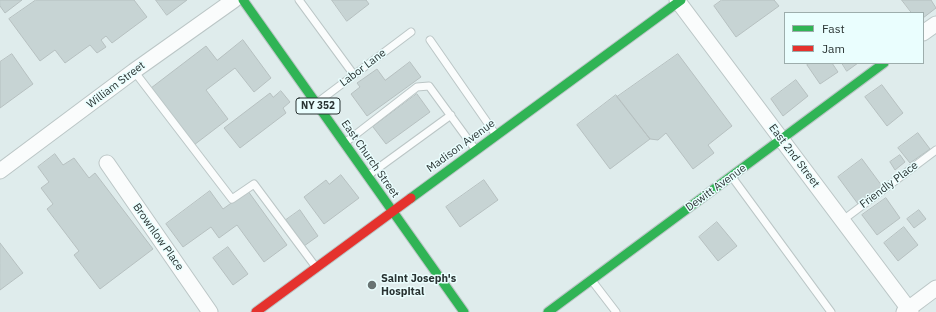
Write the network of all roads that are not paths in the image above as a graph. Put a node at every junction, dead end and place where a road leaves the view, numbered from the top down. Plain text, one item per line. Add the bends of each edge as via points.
1 (234, 0) edge
2 (243, 0) edge
3 (299, 0) edge
4 (679, 1) edge
5 (936, 24) edge
6 (411, 32) dead end
7 (924, 32) edge
8 (430, 40) dead end
9 (883, 64) edge
10 (134, 71) junction
11 (354, 75) junction
12 (316, 103) junction
13 (451, 115) junction
14 (496, 135) junction
15 (782, 140) junction
16 (344, 143) junction
17 (476, 150) junction
18 (936, 150) edge
19 (107, 163) dead end
20 (0, 171) edge
21 (367, 176) junction
22 (732, 177) junction
23 (392, 212) junction
24 (843, 220) junction
25 (316, 268) junction
26 (591, 280) junction
27 (936, 288) edge
28 (908, 311) edge
29 (210, 312) edge
30 (256, 312) edge
31 (464, 312) edge
32 (548, 312) edge
33 (616, 312) edge
34 (831, 312) edge

1 - 10 street, William Street
2 - 12 main road, East Church Street / NY 352
3 - 11 lane
4 - 14 main road, Madison Avenue
4 - 15 street, East 2nd Street
5 - 7 street
6 - 11 lane, Labor Lane
8 - 14 lane
9 - 15 main road, Dewitt Avenue
10 - 20 street, William Street
10 - 25 lane via 232,199 254,184
11 - 12 lane, Labor Lane
12 - 16 main road, East Church Street / NY 352
13 - 16 lane via 429,86 417,87
13 - 17 lane
13 - 21 lane
14 - 17 main road, Madison Avenue
15 - 22 main road, Dewitt Avenue
15 - 24 street, East 2nd Street
16 - 21 main road, East Church Street / NY 352
17 - 23 main road, Madison Avenue
18 - 24 lane, Friendly Place
19 - 29 street, Brownlow Place
21 - 23 main road, East Church Street / NY 352
22 - 26 main road, Dewitt Avenue
22 - 34 lane
23 - 25 main road, Madison Avenue
23 - 31 main road, East Church Street / NY 352
24 - 28 street, East 2nd Street
25 - 30 main road, Madison Avenue
26 - 32 main road, Dewitt Avenue
26 - 33 lane
27 - 28 street

